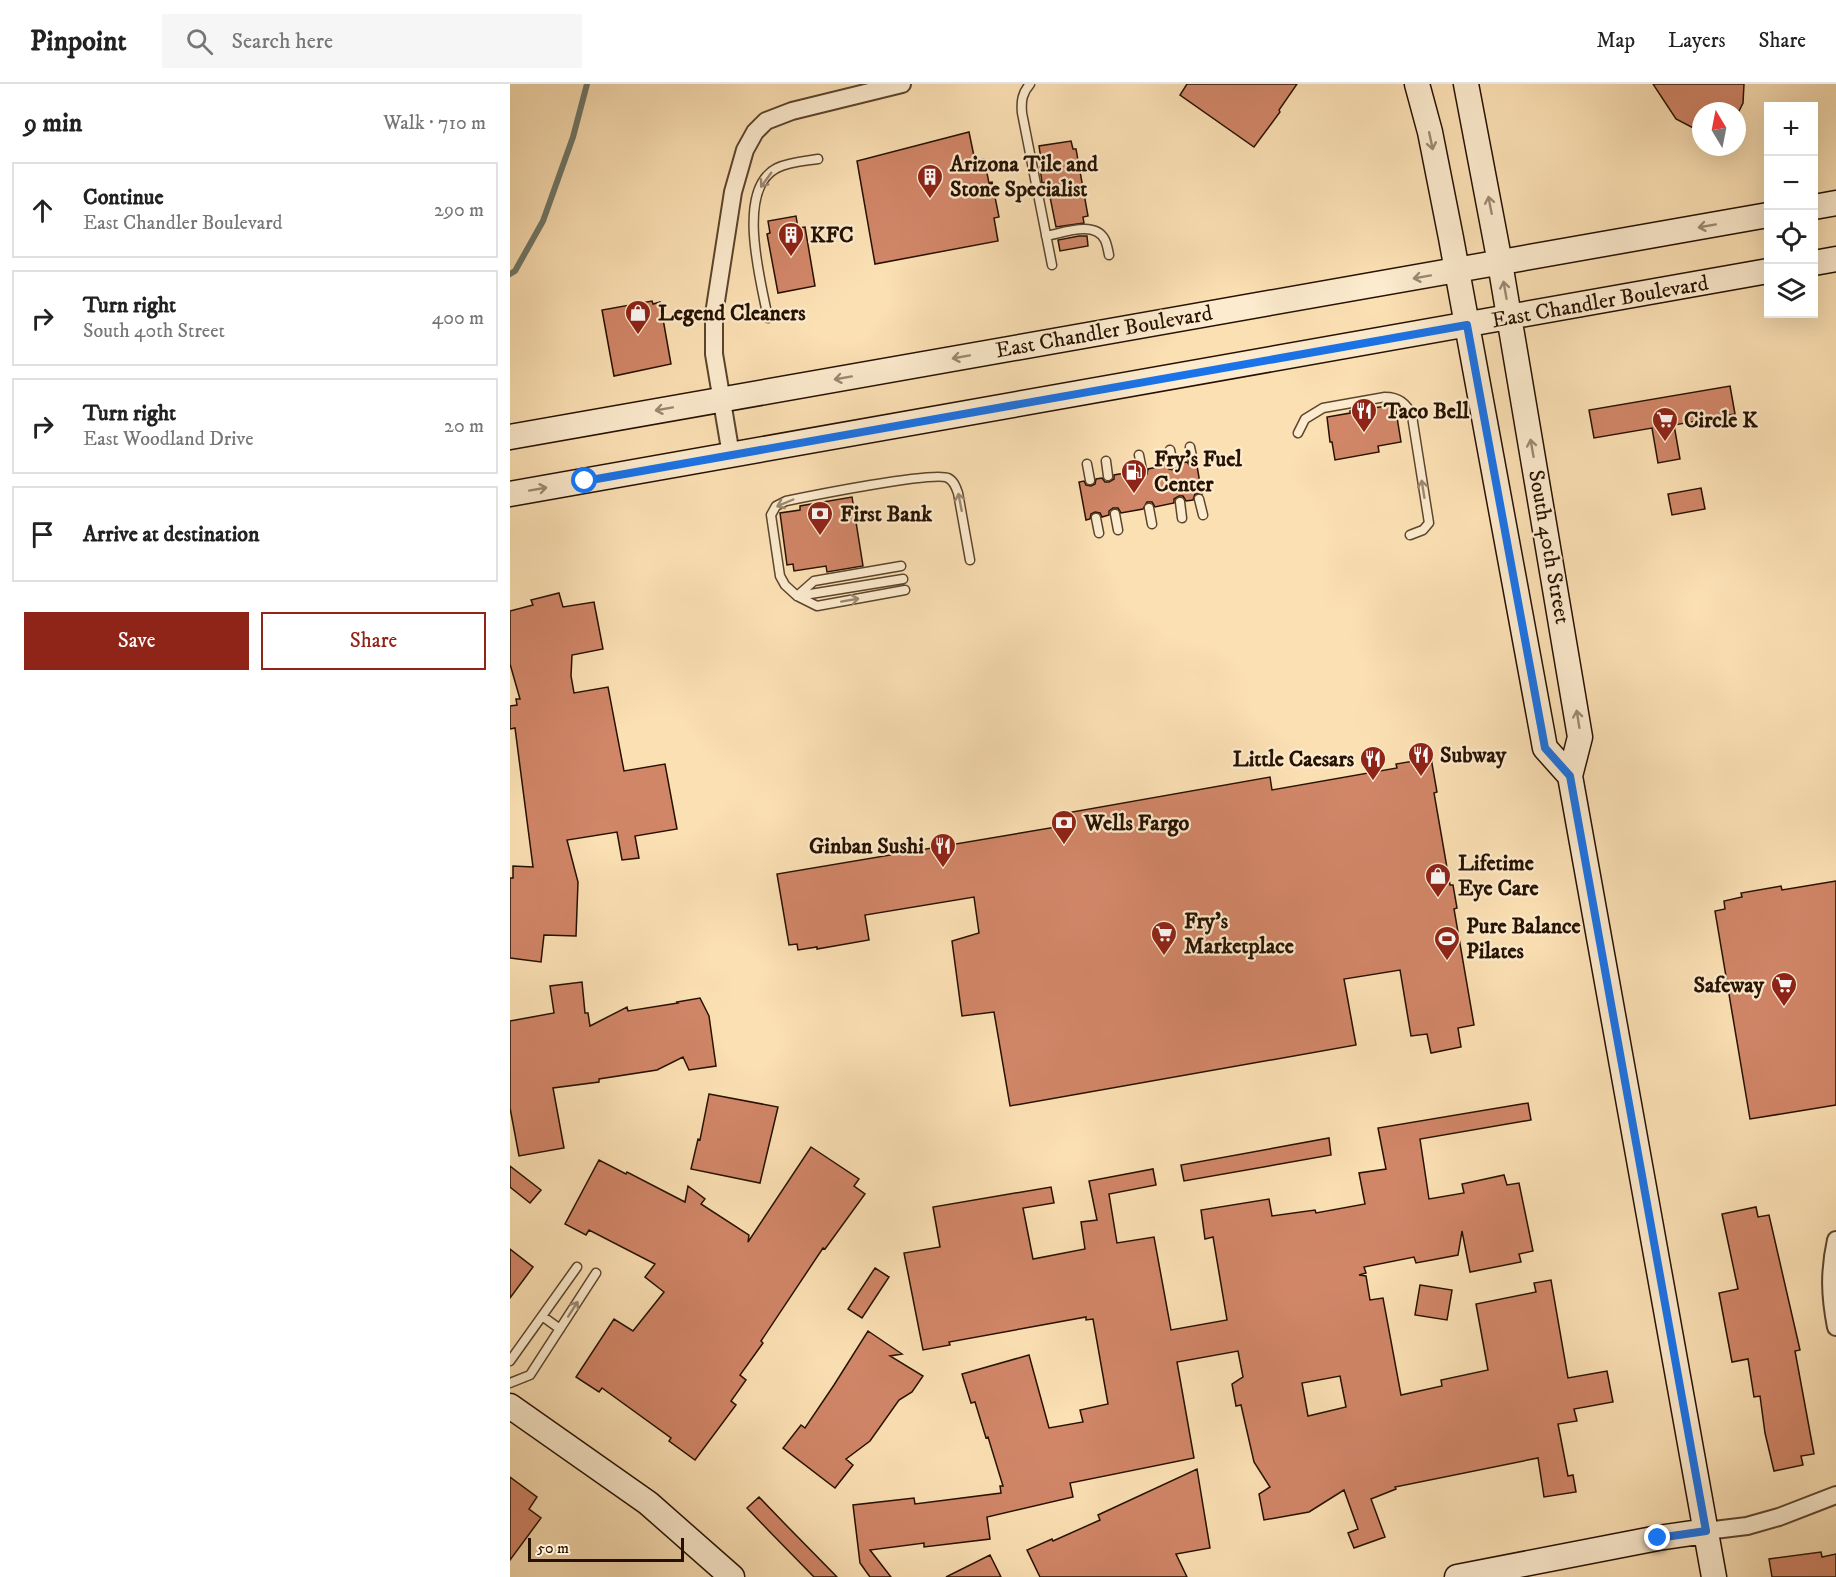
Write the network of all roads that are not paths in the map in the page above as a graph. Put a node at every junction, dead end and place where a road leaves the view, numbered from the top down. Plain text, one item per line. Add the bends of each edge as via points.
1 (902, 84) edge
2 (1030, 84) edge
3 (1417, 84) edge
4 (1466, 84) edge
5 (818, 159) dead end
6 (1836, 203) edge
7 (1818, 206) edge
8 (1764, 216) edge
9 (1046, 236) junction
10 (1109, 255) dead end
11 (1836, 259) edge
12 (1818, 262) edge
13 (1500, 263) junction
14 (1052, 265) dead end
15 (1457, 271) junction
16 (1764, 272) edge
17 (768, 318) dead end
18 (1509, 318) junction
19 (1467, 325) junction
20 (722, 399) junction
21 (1298, 432) dead end
22 (510, 436) edge
23 (1190, 447) dead end
24 (1170, 450) dead end
25 (731, 455) junction
26 (1140, 455) dead end
27 (1106, 461) dead end
28 (1193, 461) dead end
29 (1087, 464) dead end
30 (1173, 464) dead end
31 (1142, 470) dead end
32 (1108, 476) dead end
33 (1090, 480) dead end
34 (510, 494) edge
35 (1199, 498) dead end
36 (1180, 502) dead end
37 (1149, 508) dead end
38 (1115, 514) dead end
39 (1203, 515) dead end
40 (1096, 518) dead end
41 (1182, 518) dead end
42 (1152, 524) dead end
43 (1118, 530) dead end
44 (1099, 533) dead end
45 (1410, 535) dead end
46 (970, 560) dead end
47 (901, 566) dead end
48 (903, 579) dead end
49 (905, 590) dead end
50 (798, 596) junction
51 (1570, 776) junction
52 (1836, 1240) edge
53 (577, 1267) dead end
54 (596, 1274) dead end
55 (542, 1316) junction
56 (1836, 1327) edge
57 (560, 1329) junction
58 (510, 1361) edge
59 (510, 1383) edge
60 (510, 1406) edge
61 (1836, 1495) edge
62 (1706, 1531) junction
63 (732, 1577) edge
64 (1456, 1577) edge
65 (1714, 1577) edge

1 - 20 street via 792,111 766,121 755,132 745,150 733,192 714,314 714,354
2 - 9 lane via 1024,90 1022,113
3 -> 15 main road, South 40th Street
13 -> 4 main road, South 40th Street
5 -> 17 lane via 777,168 761,186 752,225
6 - 7 main road
8 -> 13 main road, East Chandler Boulevard
9 - 10 lane via 1091,228 1105,240
9 - 14 lane
11 - 12 main road
13 - 15 main road, East Chandler Boulevard
18 -> 13 main road, South 40th Street
15 - 19 main road, South 40th Street
15 -> 20 main road, East Chandler Boulevard
16 - 18 main road, East Chandler Boulevard
18 - 19 main road, East Chandler Boulevard
51 -> 18 main road, South 40th Street via 1580,737
19 - 25 main road, East Chandler Boulevard
19 - 51 main road, South 40th Street via 1545,748
20 -> 22 main road, East Chandler Boulevard
20 - 25 street
45 -> 21 lane via 1429,524 1412,416 1401,400 1385,397 1323,408 1305,419
23 - 28 lane
24 - 30 lane
34 -> 25 main road, East Chandler Boulevard
26 - 31 lane
27 - 32 lane
29 - 33 lane
35 - 39 lane
36 - 41 lane
37 - 42 lane
38 - 43 lane
40 - 44 lane
46 -> 50 lane via 958,493 949,478 938,476 786,501 771,514 780,576
47 - 50 lane via 814,581
48 - 50 lane
50 -> 49 lane via 816,606
51 - 62 main road, South 40th Street
52 - 56 street via 1831,1264
53 - 55 lane
57 -> 54 lane
55 - 57 lane
55 - 58 lane
57 - 59 lane via 530,1375
60 - 63 main road via 648,1503
61 - 62 street via 1747,1526
62 - 64 main road
62 - 65 main road, South 40th Street

